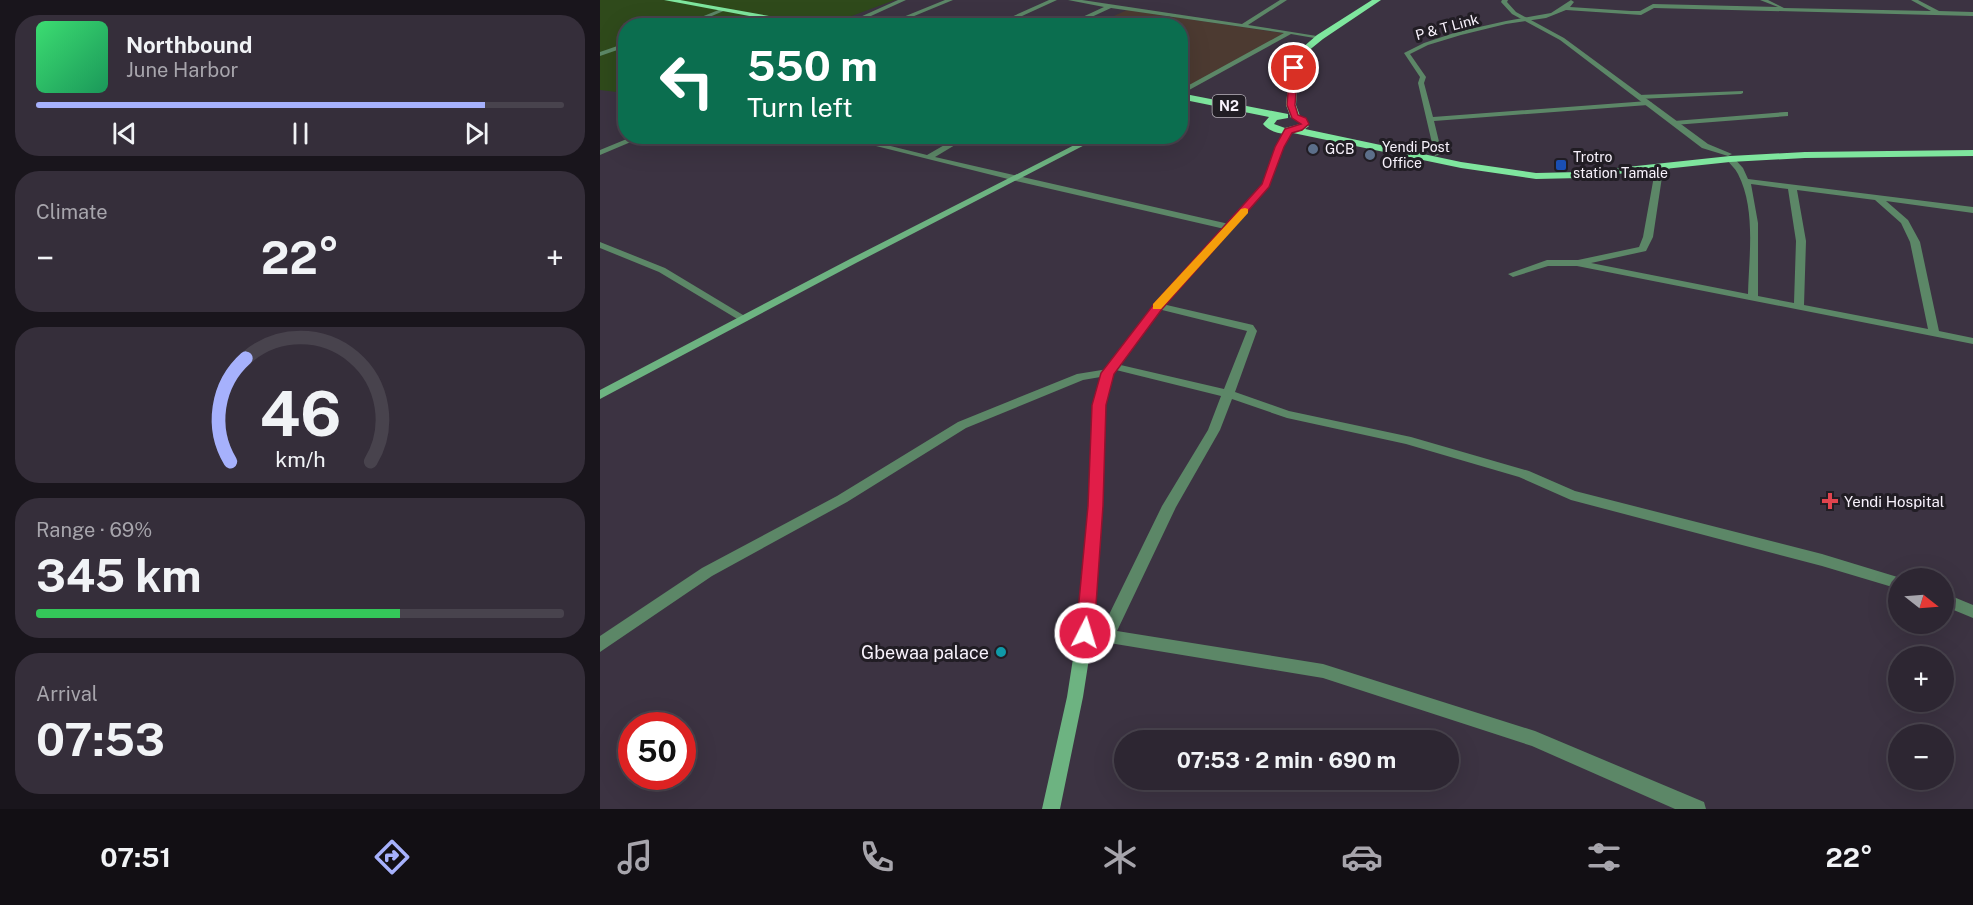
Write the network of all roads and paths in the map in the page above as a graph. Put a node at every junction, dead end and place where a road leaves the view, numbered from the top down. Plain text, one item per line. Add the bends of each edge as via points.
1 (668, 0) edge
2 (903, 0) edge
3 (950, 0) edge
4 (1054, 0) edge
5 (1071, 0) edge
6 (1284, 0) edge
7 (1377, 0) edge
8 (1505, 0) edge
9 (1572, 0) edge
10 (1763, 0) edge
11 (1914, 0) edge
12 (1111, 6) junction
13 (1567, 8) junction
14 (723, 10) junction
15 (1791, 11) junction
16 (1939, 14) junction
17 (1973, 14) edge
18 (859, 17) joint
19 (702, 18) edge
20 (767, 18) edge
21 (854, 18) edge
22 (904, 18) edge
23 (1012, 18) edge
24 (1084, 18) edge
25 (1530, 21) junction
26 (1242, 26) junction
27 (1291, 32) junction
28 (1320, 37) junction
29 (618, 48) edge
30 (600, 54) edge
31 (1188, 90) edge
32 (1741, 92) dead end
33 (1188, 96) edge
34 (1639, 97) junction
35 (1188, 103) edge
36 (1648, 103) junction
37 (1785, 114) dead end
38 (1431, 119) junction
39 (1279, 120) junction
40 (1674, 123) junction
41 (1305, 124) junction
42 (1291, 130) junction
43 (622, 144) edge
44 (878, 144) edge
45 (953, 144) edge
46 (1084, 144) edge
47 (1280, 147) junction
48 (1973, 148) edge
49 (1703, 151) junction
50 (600, 153) edge
51 (1973, 153) edge
52 (1438, 154) junction
53 (1728, 156) junction
54 (929, 157) junction
55 (1668, 166) junction
56 (1016, 179) junction
57 (1746, 181) junction
58 (1792, 188) junction
59 (1878, 199) junction
60 (1973, 210) edge
61 (1229, 226) junction
62 (600, 245) edge
63 (1577, 263) junction
64 (1513, 274) dead end
65 (1753, 297) junction
66 (1158, 306) junction
67 (1799, 306) junction
68 (743, 318) junction
69 (1934, 332) junction
70 (1973, 341) edge
71 (1110, 370) junction
72 (1229, 394) junction
73 (600, 395) edge
74 (1888, 580) edge
75 (1954, 603) edge
76 (1973, 612) edge
77 (1085, 633) junction
78 (1107, 636) junction
79 (600, 645) edge
80 (1052, 809) edge
81 (1697, 809) edge

1 - 14 highway
2 - 18 street
3 - 22 street
4 - 23 street
5 - 12 street
6 - 26 street
7 - 28 highway
8 - 25 street via 1514,13
9 - 13 street
10 - 15 street
11 - 16 street
12 - 24 street
12 - 26 street
13 - 15 street via 1631,13 1641,13 1653,6
13 - 25 street
14 - 19 street
14 - 20 highway
15 - 16 street
16 - 17 street
18 - 21 street
25 - 34 street via 1562,39
25 - 38 street, P & T Link via 1516,21 1421,45 1406,54 1423,77 1421,83
26 - 27 street
27 - 28 street
27 - 31 street
28 - 39 highway via 1298,55 1291,105
29 - 30 street
32 - 34 street
33 - 39 highway, N2
34 - 36 street
35 - 39 highway, N2
36 - 38 street
36 - 40 street
37 - 40 street
38 - 52 street, P & T Link
39 - 41 highway via 1303,120
39 - 42 highway
39 - 47 main road
40 - 49 street
41 - 42 highway
41 - 52 highway
42 - 47 main road
42 - 55 highway via 1527,175 1580,175
43 - 50 street
44 - 54 street
45 - 54 street
46 - 56 main road
47 - 61 main road via 1266,185
48 - 53 highway via 1868,148
49 - 52 highway via 1588,170 1542,171
49 - 53 highway
51 - 53 highway
53 - 55 highway
53 - 57 street via 1740,166
54 - 56 street
55 - 63 street via 1658,176 1643,249
56 - 61 street
56 - 68 main road
57 - 58 street
57 - 65 street via 1754,219
58 - 59 street
58 - 67 street via 1801,241
59 - 60 street
59 - 69 street via 1905,222 1915,242
61 - 66 main road
62 - 68 street via 662,270
63 - 64 street via 1547,263
63 - 65 street
65 - 67 street
66 - 71 main road
66 - 72 street via 1249,327 1252,331
67 - 69 street
68 - 73 main road
69 - 70 street
71 - 72 street
71 - 77 main road via 1099,405
71 - 79 street via 1081,377 962,425 842,499 707,572
72 - 74 street via 1287,414 1407,440 1524,474 1571,495
72 - 78 street via 1214,430 1169,506
75 - 76 street
77 - 78 street
77 - 80 main road
78 - 81 street via 1323,671 1535,739

